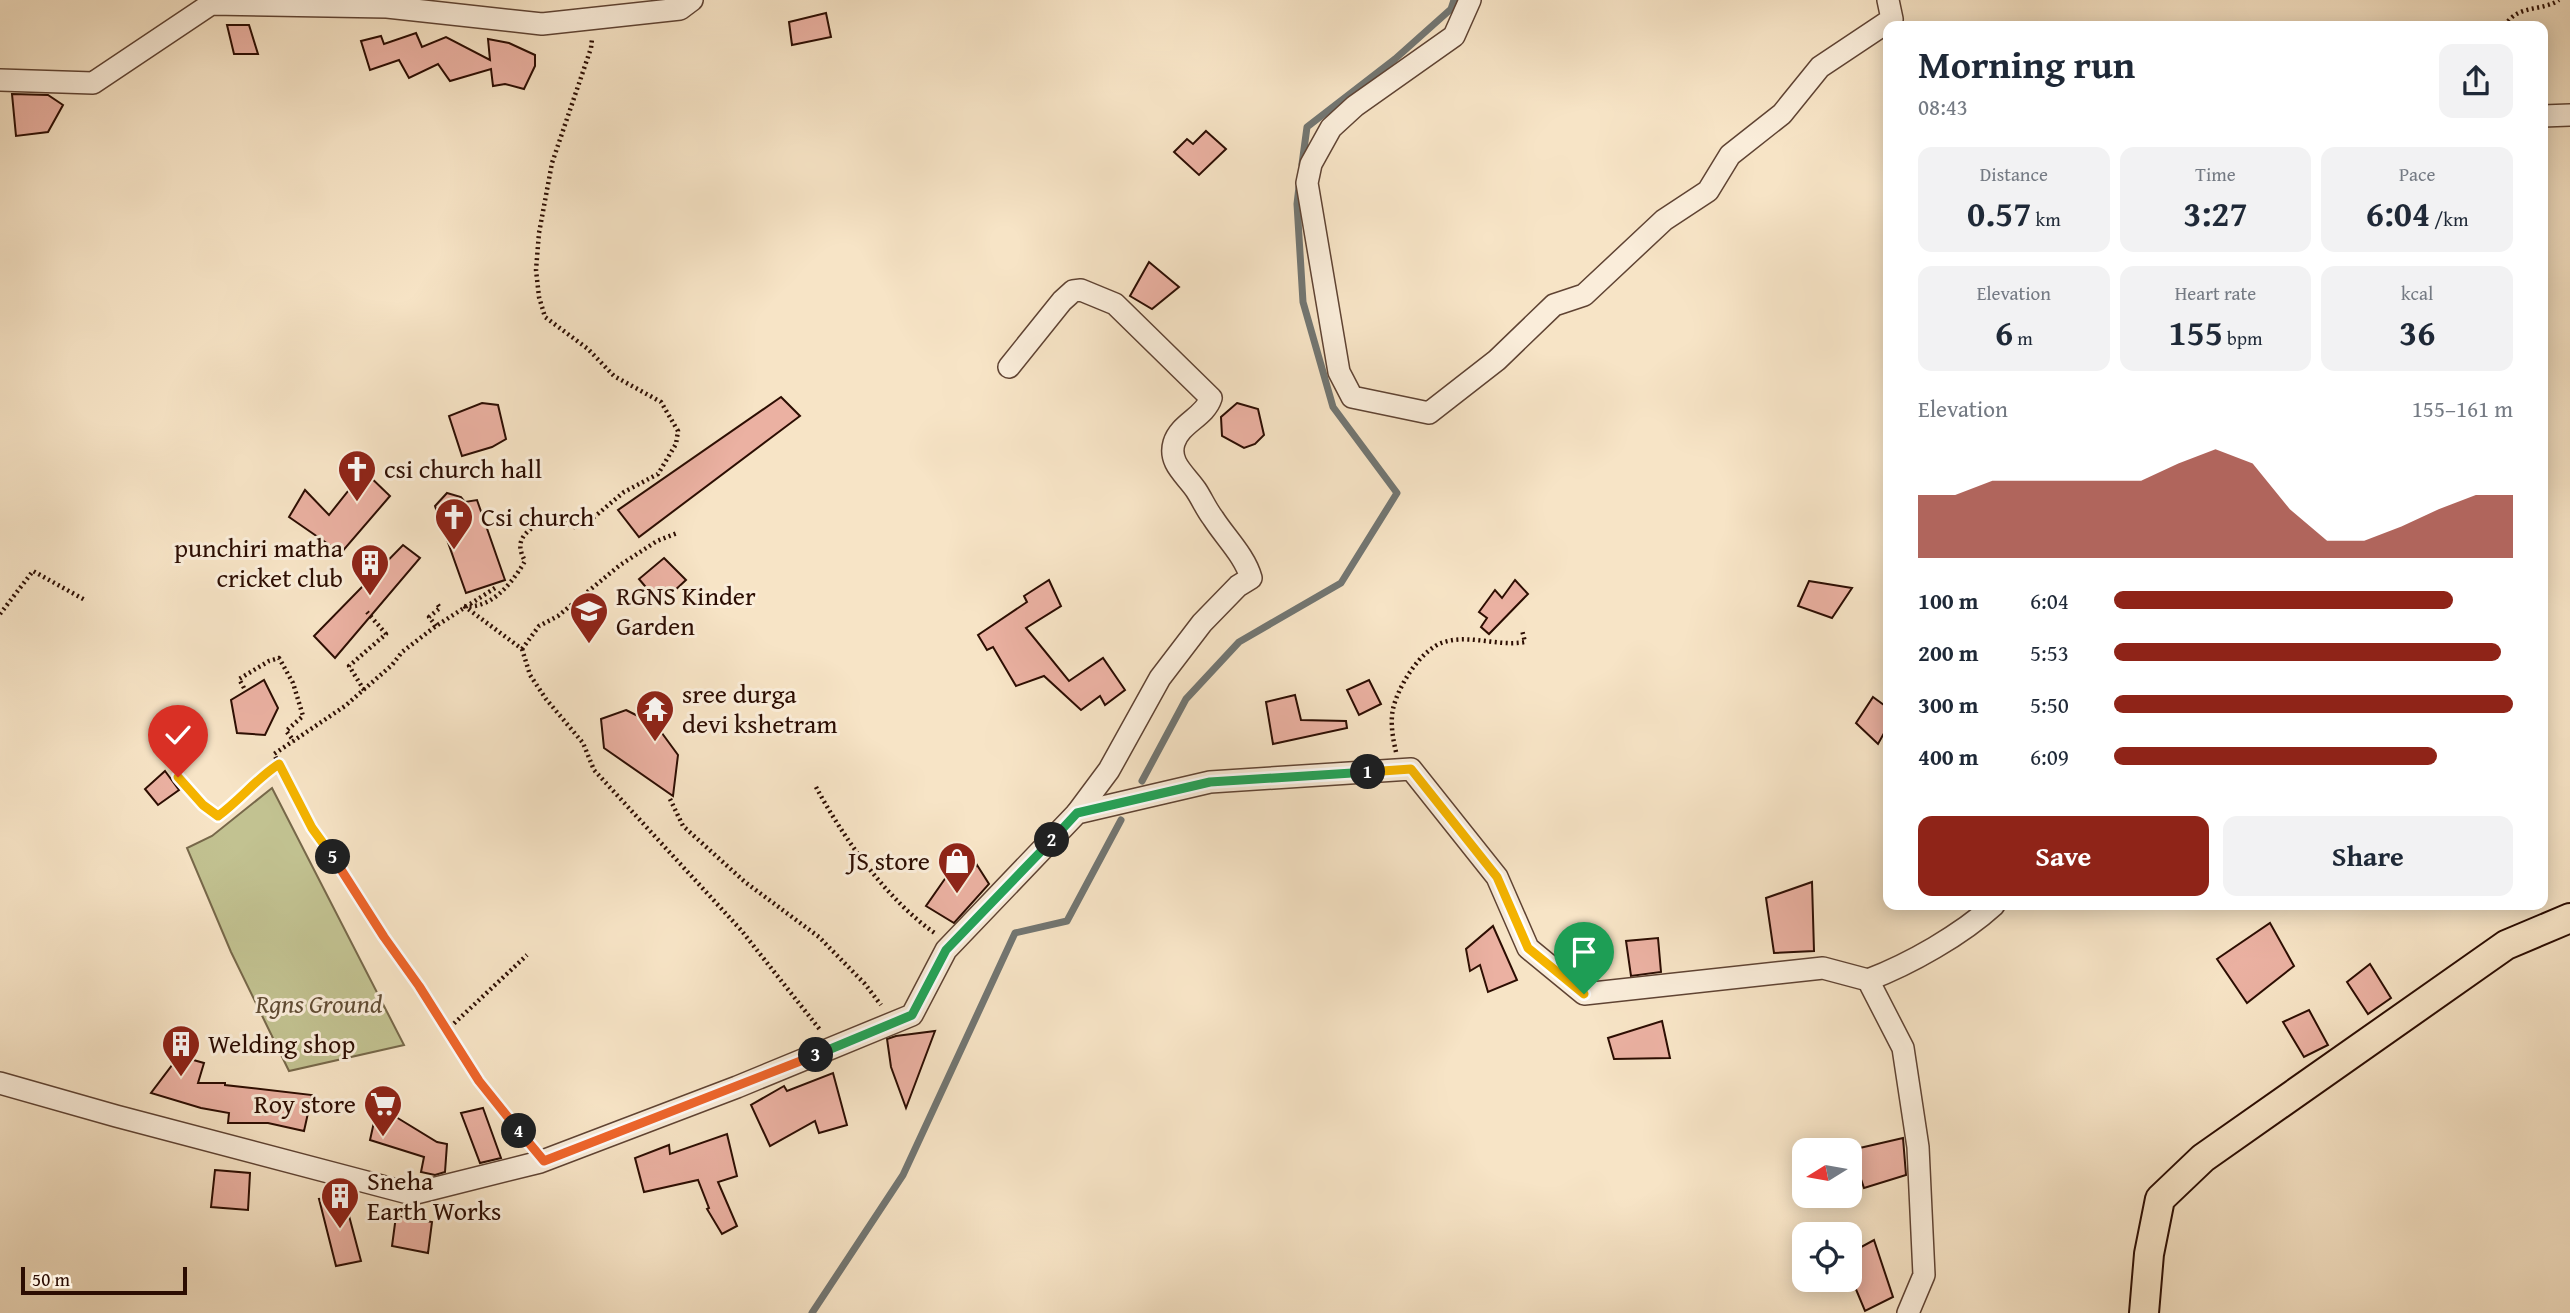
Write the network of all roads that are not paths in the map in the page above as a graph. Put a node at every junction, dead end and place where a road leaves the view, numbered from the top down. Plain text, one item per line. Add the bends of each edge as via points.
1 (692, 0) edge
2 (1469, 0) edge
3 (1888, 0) edge
4 (1889, 21) edge
5 (1883, 25) edge
6 (0, 80) edge
7 (2570, 115) edge
8 (2548, 116) edge
9 (1009, 367) dead end
10 (1077, 813) junction
11 (1988, 910) edge
12 (2570, 918) edge
13 (1868, 980) junction
14 (0, 1083) edge
15 (1908, 1313) edge
16 (2144, 1313) edge

1 - 6 street via 680,9 541,24 387,7 211,4 93,83
2 - 5 street via 1454,36 1331,128 1311,164 1307,183 1339,372 1352,397 1429,413 1497,360 1554,305 1584,295 1664,220 1708,191 1730,155 1782,114 1820,67
3 - 4 street
7 - 8 street
9 - 10 street via 1073,291 1115,303 1211,398 1208,407 1174,441 1172,453 1251,578 1202,623 1160,678 1109,770
10 - 13 street via 1210,782 1411,769 1497,877 1528,948 1584,994 1823,968
10 - 14 street via 946,950 912,1015 544,1161 412,1194
11 - 13 street via 1934,947
12 - 16 main road via 2506,946 2203,1158 2160,1199
13 - 15 street via 1902,1048 1918,1147 1924,1275

